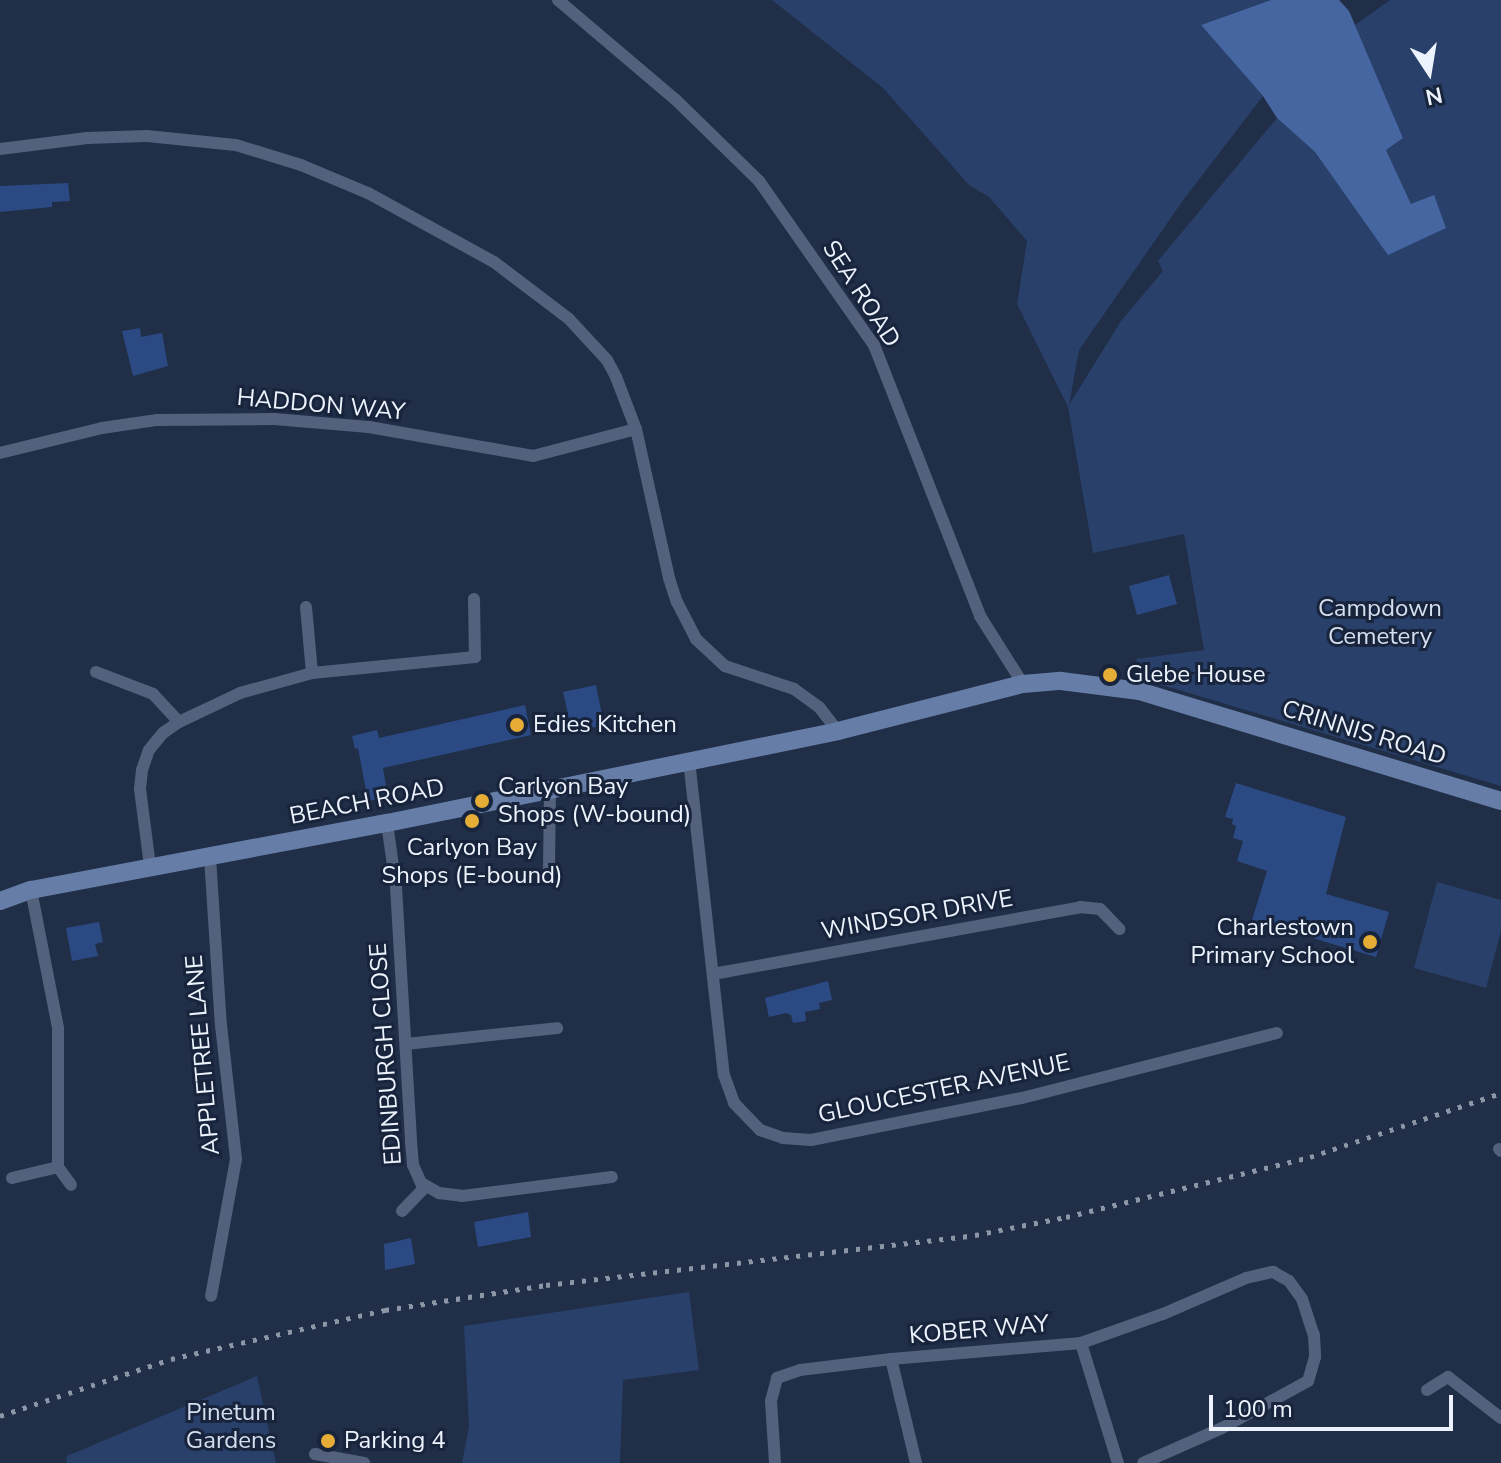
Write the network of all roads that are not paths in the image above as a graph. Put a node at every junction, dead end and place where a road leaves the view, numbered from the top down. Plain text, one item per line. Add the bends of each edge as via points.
1 (558, 0) edge
2 (0, 149) edge
3 (636, 429) junction
4 (0, 453) edge
5 (474, 599) dead end
6 (306, 607) dead end
7 (96, 672) dead end
8 (312, 673) junction
9 (1023, 684) junction
10 (179, 722) junction
11 (838, 731) junction
12 (689, 760) junction
13 (550, 790) junction
14 (1501, 801) edge
15 (387, 823) junction
16 (210, 857) junction
17 (150, 866) junction
18 (549, 870) dead end
19 (31, 890) junction
20 (0, 901) edge
21 (1119, 929) dead end
22 (713, 974) junction
23 (557, 1028) dead end
24 (1277, 1033) dead end
25 (406, 1044) junction
26 (58, 1167) junction
27 (612, 1177) dead end
28 (12, 1178) dead end
29 (71, 1185) dead end
30 (426, 1186) junction
31 (402, 1211) dead end
32 (211, 1296) dead end
33 (1081, 1343) junction
34 (891, 1359) junction
35 (1427, 1390) dead end
36 (1501, 1418) edge
37 (315, 1454) dead end
38 (364, 1463) edge
39 (775, 1463) edge
40 (916, 1463) edge
41 (1118, 1463) edge
42 (1143, 1463) edge

1 - 9 street, SEA ROAD via 676,100 759,181 874,345 980,616
2 - 3 street via 87,138 204,140 301,165 368,193 494,262 569,319 607,360
3 - 4 street, HADDON WAY via 533,456 369,427 274,419 157,420
3 - 11 street via 669,578 696,639 725,666 794,689 819,707
5 - 8 street via 475,657
6 - 8 street
7 - 10 street via 153,694
8 - 10 street via 240,693
9 - 11 street, BEACH ROAD
9 - 14 street, CRINNIS ROAD via 1089,682 1139,691
10 - 17 street via 149,750 142,770
11 - 12 street, BEACH ROAD
12 - 13 street, BEACH ROAD
12 - 22 street, GLOUCESTER AVENUE
13 - 15 street, BEACH ROAD
13 - 18 street
15 - 16 street, BEACH ROAD
15 - 25 street, EDINBURGH CLOSE
16 - 17 street, BEACH ROAD
16 - 32 street, APPLETREE LANE via 236,1159
17 - 19 street, BEACH ROAD
19 - 20 street, BEACH ROAD
19 - 26 street via 58,1028
21 - 22 street, WINDSOR DRIVE via 1100,909 1080,907
22 - 24 street, GLOUCESTER AVENUE via 728,1090 745,1118 783,1138 811,1140 1022,1098
23 - 25 street
25 - 30 street, EDINBURGH CLOSE via 413,1165
26 - 28 street
26 - 29 street
27 - 30 street, EDINBURGH CLOSE via 462,1196
30 - 31 street
33 - 34 street, KOBER WAY
33 - 41 street
33 - 42 street, KOBER WAY via 1273,1272 1289,1281 1302,1299 1314,1335 1308,1381
34 - 39 street via 800,1370 777,1378 771,1401
34 - 40 street, KOBER WAY
35 - 36 street via 1448,1377
37 - 38 street

